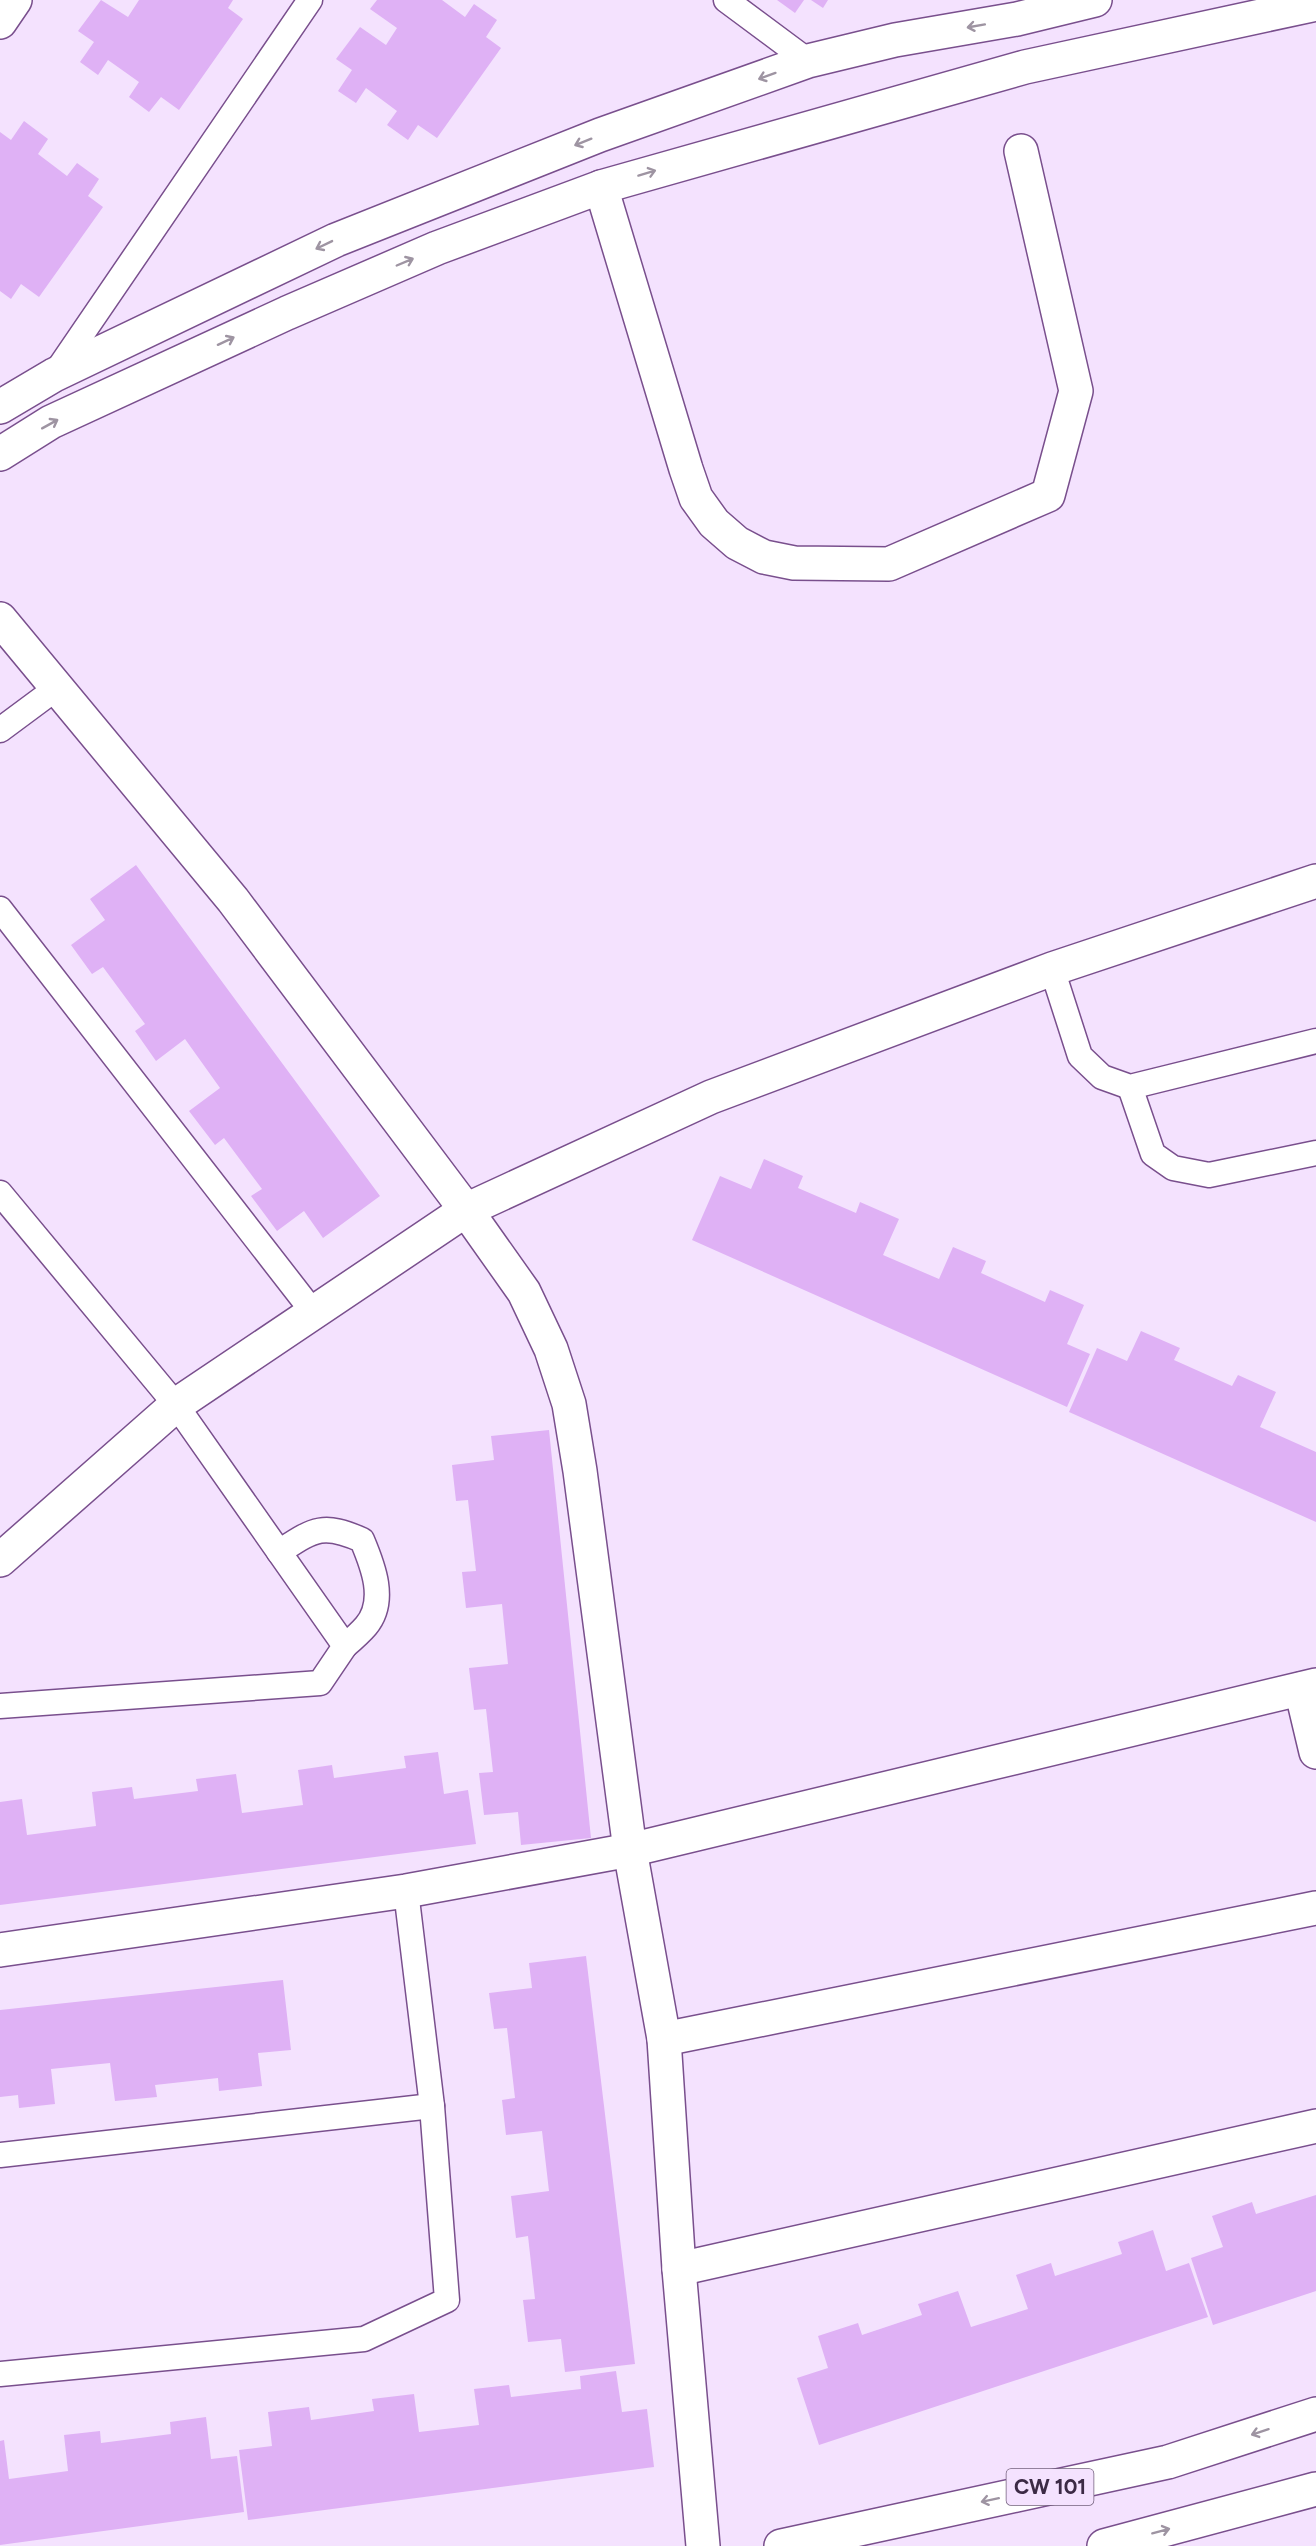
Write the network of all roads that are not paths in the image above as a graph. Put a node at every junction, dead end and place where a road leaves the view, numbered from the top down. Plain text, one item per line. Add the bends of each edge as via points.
1 (15, 0) edge
2 (310, 0) edge
3 (726, 0) edge
4 (1095, 0) edge
5 (1316, 4) edge
6 (1015, 9) edge
7 (0, 22) edge
8 (808, 61) junction
9 (1025, 67) junction
10 (1021, 151) dead end
11 (600, 187) junction
12 (54, 375) junction
13 (0, 406) edge
14 (0, 454) edge
15 (0, 619) edge
16 (58, 687) junction
17 (0, 730) edge
18 (1316, 881) edge
19 (0, 909) edge
20 (1052, 969) junction
21 (1316, 1041) edge
22 (1131, 1087) junction
23 (1316, 1153) edge
24 (0, 1193) edge
25 (466, 1210) junction
26 (313, 1312) junction
27 (176, 1405) junction
28 (279, 1552) junction
29 (0, 1560) edge
30 (345, 1646) junction
31 (1309, 1687) edge
32 (0, 1706) edge
33 (1316, 1752) edge
34 (630, 1850) junction
35 (406, 1891) junction
36 (1316, 1908) edge
37 (0, 1950) edge
38 (664, 2039) junction
39 (432, 2106) junction
40 (1316, 2126) edge
41 (0, 2155) edge
42 (679, 2269) junction
43 (0, 2374) edge
44 (1316, 2414) edge
45 (1316, 2489) edge
46 (703, 2546) edge
47 (780, 2546) edge
48 (1104, 2546) edge

1 - 7 street
2 - 12 lane
3 - 8 lane
4 - 6 street
5 - 9 street
6 -> 8 street
6 - 9 street
8 -> 12 street via 600,135 336,240
11 -> 9 street
10 - 11 street via 1076,391 1048,495 889,564 794,563 764,557 737,543 714,523 696,498 686,469
14 -> 11 street via 51,422 287,313 437,248
12 - 13 street
15 - 16 street
16 - 17 lane
16 - 25 street via 233,900
18 - 20 street
19 - 26 lane
20 - 22 lane via 1080,1056 1102,1077
20 - 25 street via 711,1096
21 - 22 lane
22 - 23 lane via 1153,1154 1173,1168 1209,1175
24 - 27 lane
25 - 26 street
25 - 34 street via 524,1292 551,1349 569,1404
26 - 27 street
27 - 28 lane
27 - 29 street
28 - 30 lane
28 - 30 lane via 311,1532 341,1530 362,1539 375,1569 377,1605 367,1625
30 - 32 lane via 320,1683
31 - 33 street
31 - 34 street
34 - 35 street
34 - 38 street
35 - 37 street
35 - 39 lane
36 - 38 street
38 - 42 street
39 - 41 lane
39 - 43 lane via 447,2300 364,2340
40 - 42 street
42 - 46 street
44 -> 47 street, CW 101 via 1167,2462
48 -> 45 street

